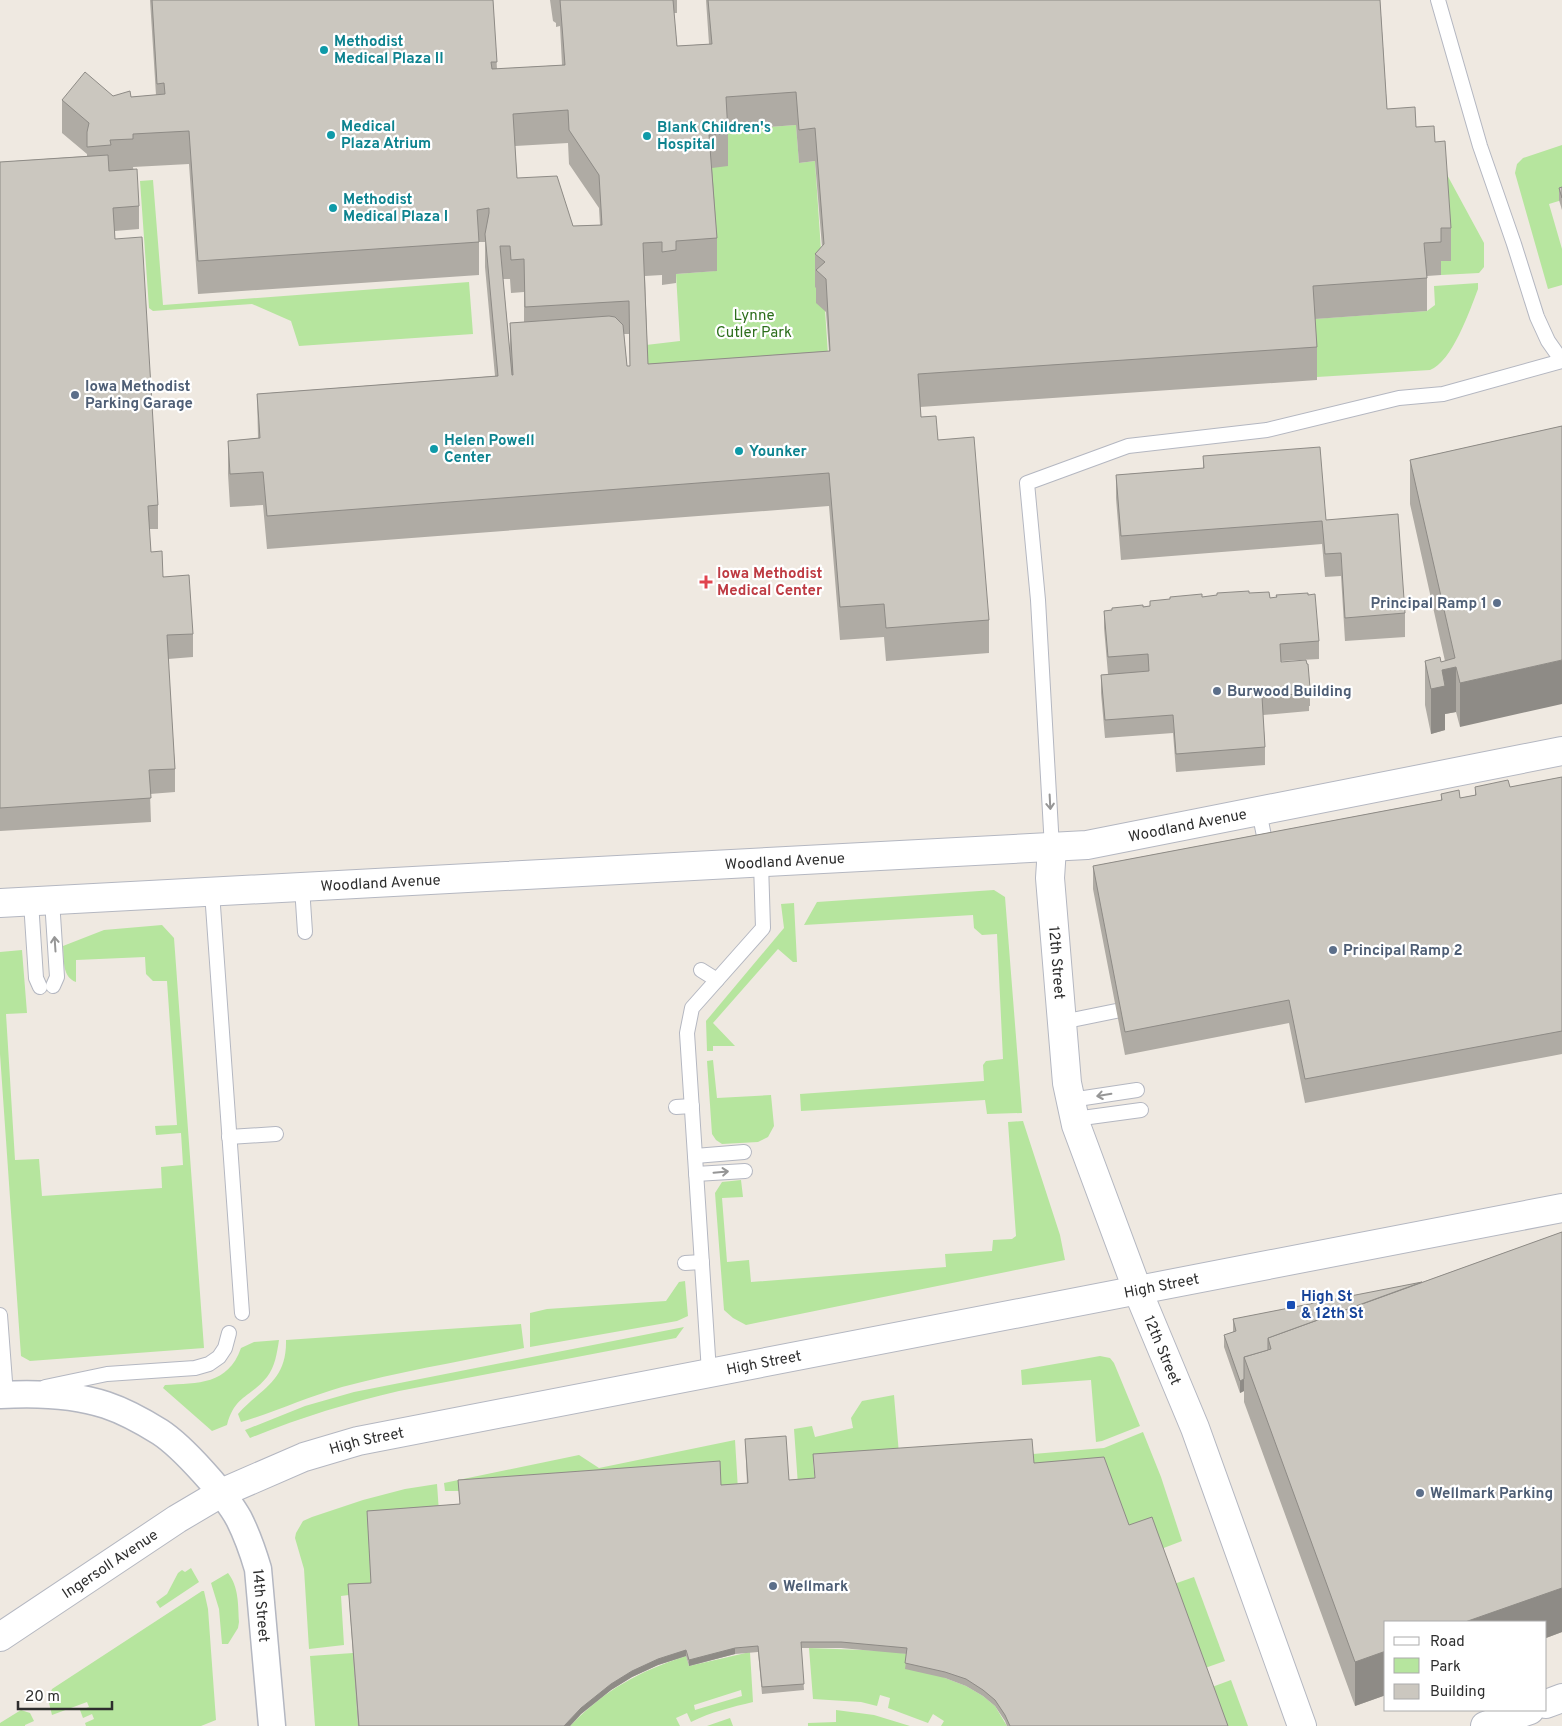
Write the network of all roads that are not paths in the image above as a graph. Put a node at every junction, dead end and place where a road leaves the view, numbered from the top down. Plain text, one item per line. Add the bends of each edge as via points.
1 (1438, 0) edge
2 (1562, 361) edge
3 (1562, 751) edge
4 (1259, 811) junction
5 (1052, 848) junction
6 (1268, 856) edge
7 (761, 863) junction
8 (302, 887) junction
9 (212, 892) junction
10 (42, 901) junction
11 (0, 904) edge
12 (305, 932) dead end
13 (700, 970) dead end
14 (716, 980) junction
15 (1116, 1011) edge
16 (1062, 1022) junction
17 (1137, 1090) dead end
18 (692, 1106) junction
19 (676, 1107) dead end
20 (1073, 1110) junction
21 (1141, 1110) dead end
22 (276, 1134) dead end
23 (229, 1137) junction
24 (744, 1152) dead end
25 (695, 1156) junction
26 (745, 1170) dead end
27 (696, 1174) junction
28 (1562, 1208) edge
29 (702, 1262) junction
30 (685, 1263) dead end
31 (1137, 1289) junction
32 (242, 1313) dead end
33 (0, 1315) edge
34 (229, 1333) dead end
35 (710, 1372) junction
36 (3, 1395) edge
37 (221, 1494) junction
38 (0, 1637) edge
39 (1562, 1698) edge
40 (1547, 1704) edge
41 (1527, 1711) edge
42 (272, 1726) edge
43 (1302, 1726) edge
44 (1485, 1726) edge

1 - 2 lane via 1480,146 1537,317
2 -> 5 lane via 1444,394 1399,398 1267,430 1128,446 1027,483 1038,600
3 - 4 street, Woodland Avenue
4 - 5 street, Woodland Avenue via 1087,845
4 - 6 lane
5 - 7 street, Woodland Avenue
5 - 16 street, 12th Street via 1050,878
7 - 8 street, Woodland Avenue
7 - 14 lane via 763,928
8 - 9 street, Woodland Avenue
8 - 12 lane
9 - 10 street, Woodland Avenue
9 - 23 lane
10 -> 10 lane via 36,978 47,987 57,976
10 - 11 street, Woodland Avenue
13 - 14 lane
14 - 18 lane via 692,1008 687,1033
15 - 16 lane
16 - 20 street, 12th Street via 1067,1083
17 -> 20 lane
18 - 19 lane
18 - 25 lane
20 - 21 lane
20 - 31 street, 12th Street
22 - 23 lane
23 - 32 lane
24 - 25 lane
25 - 27 lane
27 -> 26 lane
27 - 29 lane
28 - 31 street, High Street
29 - 30 lane
29 - 35 lane
31 - 35 street, High Street
31 - 43 street, 12th Street via 1195,1428
33 - 36 lane
34 - 36 lane via 225,1348 210,1364 195,1368 107,1374
35 - 37 street, High Street via 358,1441 304,1458
36 - 37 street via 76,1398 106,1405 136,1418 162,1433
37 - 38 street, Ingersoll Avenue via 177,1519
37 - 42 street, 14th Street via 239,1518 258,1569
39 - 40 street
41 - 44 street

